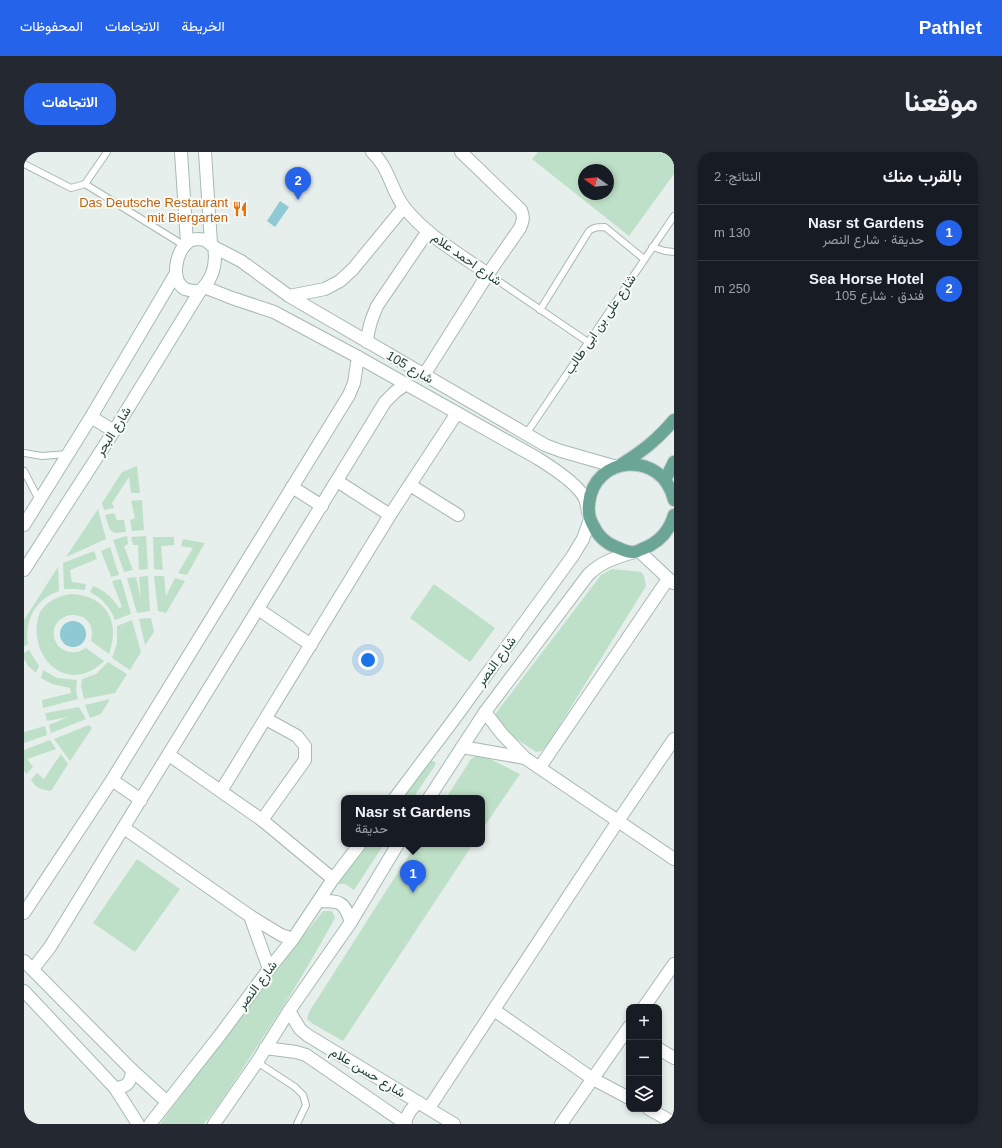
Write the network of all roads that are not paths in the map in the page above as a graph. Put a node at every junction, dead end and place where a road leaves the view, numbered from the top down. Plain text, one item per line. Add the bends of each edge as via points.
1 (107, 152) edge
2 (182, 152) edge
3 (205, 152) edge
4 (374, 152) edge
5 (460, 152) edge
6 (24, 164) edge
7 (85, 184) junction
8 (404, 207) junction
9 (674, 216) edge
10 (428, 231) junction
11 (186, 245) junction
12 (212, 245) junction
13 (652, 247) junction
14 (674, 252) edge
15 (644, 259) junction
16 (176, 273) junction
17 (488, 274) junction
18 (202, 289) junction
19 (289, 296) junction
20 (540, 310) junction
21 (367, 342) junction
22 (588, 342) junction
23 (358, 357) junction
24 (424, 375) junction
25 (406, 384) junction
26 (457, 413) junction
27 (91, 417) junction
28 (674, 420) edge
29 (114, 431) junction
30 (526, 434) junction
31 (24, 453) edge
32 (68, 454) junction
33 (674, 462) edge
34 (619, 466) junction
35 (24, 471) edge
36 (337, 481) junction
37 (669, 483) edge
38 (410, 485) junction
39 (292, 487) junction
40 (674, 500) edge
41 (322, 506) junction
42 (32, 507) edge
43 (390, 515) junction
44 (458, 515) dead end
45 (589, 516) junction
46 (673, 522) edge
47 (24, 525) edge
48 (636, 551) junction
49 (24, 570) edge
50 (671, 582) edge
51 (258, 609) junction
52 (311, 645) junction
53 (485, 712) junction
54 (266, 719) junction
55 (674, 739) edge
56 (462, 747) junction
57 (670, 754) edge
58 (169, 755) junction
59 (525, 758) junction
60 (540, 767) junction
61 (112, 780) junction
62 (221, 791) junction
63 (397, 795) edge
64 (431, 795) edge
65 (141, 800) junction
66 (262, 820) junction
67 (618, 821) junction
68 (124, 828) junction
69 (358, 847) edge
70 (396, 847) edge
71 (674, 859) edge
72 (333, 879) junction
73 (319, 901) junction
74 (24, 913) edge
75 (250, 916) junction
76 (351, 922) junction
77 (293, 939) junction
78 (674, 964) edge
79 (28, 965) edge
80 (269, 969) junction
81 (25, 996) edge
82 (646, 1004) edge
83 (494, 1010) junction
84 (290, 1011) junction
85 (626, 1032) edge
86 (266, 1048) junction
87 (662, 1051) edge
88 (674, 1058) edge
89 (257, 1062) junction
90 (132, 1070) junction
91 (593, 1079) junction
92 (115, 1088) junction
93 (626, 1096) edge
94 (167, 1102) junction
95 (418, 1102) junction
96 (430, 1108) junction
97 (654, 1112) edge
98 (405, 1123) edge
99 (674, 1123) edge
100 (138, 1124) edge
101 (150, 1124) edge
102 (214, 1124) edge
103 (297, 1124) edge
104 (454, 1124) edge
105 (561, 1124) edge

1 - 7 lane
2 - 11 street
3 - 12 street
4 - 8 street, شارع احمد علام via 385,167
5 - 17 street via 521,210 523,216 520,228
6 - 7 lane via 71,188
7 - 11 lane
8 - 10 street, شارع احمد علام
8 - 19 street via 340,281 325,289
9 - 13 lane, شارع على بن ابى طالب
10 - 17 street, شارع احمد علام
10 - 21 street via 377,306
11 - 12 street via 198,239
11 - 16 street via 179,257
12 - 18 street via 215,255 214,268 210,280
12 - 19 street, شارع 105 via 241,261
13 - 14 lane
13 - 15 lane, شارع على بن ابى طالب
15 - 20 lane via 605,227 593,228
15 - 22 lane, شارع على بن ابى طالب
16 - 18 street via 177,280 185,289
16 - 27 street, شارع البحر
17 - 20 lane, شارع احمد علام
17 - 24 street
18 - 23 street, شارع 105 via 274,312
18 - 29 street, شارع البحر
19 - 21 street, شارع 105
20 - 22 lane, شارع احمد علام
21 - 24 street, شارع 105
22 - 30 lane, شارع على بن ابى طالب
23 - 25 street, شارع 105
23 - 39 street via 349,395
24 - 30 street, شارع 105
25 - 26 street, شارع 105
25 - 36 street via 385,402
26 - 38 street
26 - 45 street, شارع 105 via 555,469 585,498
27 - 29 street
27 - 32 street, شارع البحر
28 - 34 main road via 659,438
29 - 49 street, شارع البحر
30 - 34 street, شارع 105 via 562,451
31 - 32 lane via 42,456
32 - 42 street, شارع البحر
33 - 37 main road
34 - 37 main road via 635,464 648,467
34 - 45 main road via 607,472 596,483 590,497
35 - 42 lane
36 - 41 street
36 - 43 street
37 - 40 main road
38 - 43 street
38 - 44 street
39 - 41 street
39 - 61 street
41 - 51 street
42 - 47 street, شارع البحر
43 - 52 street
45 - 48 main road via 597,534 608,544 623,550
45 - 63 street, شارع النصر via 582,539 572,557
46 - 48 main road via 663,538 651,546
48 - 50 street
48 - 53 street, شارع النصر via 596,566
50 - 60 street
51 - 52 street
51 - 58 street
52 - 54 street
53 - 56 street, شارع النصر
53 - 59 street
54 - 62 street
54 - 66 street via 297,736 305,746 305,760
55 - 57 street
56 - 59 street
56 - 64 street, شارع النصر
57 - 67 street
58 - 62 street
58 - 65 street
59 - 60 street
60 - 67 street
61 - 65 street
61 - 74 street
62 - 66 street
65 - 68 street
66 - 72 street
67 - 71 street
67 - 83 street
68 - 75 street
68 - 79 street via 50,947
69 - 72 street, شارع النصر
70 - 76 street
72 - 73 street, شارع النصر
73 - 76 street via 336,902 344,907
73 - 77 street, شارع النصر
75 - 77 street via 281,935
75 - 80 street
76 - 84 street
77 - 80 street, شارع النصر
78 - 82 street
79 - 90 street
80 - 94 street, شارع النصر
81 - 92 street
83 - 91 street
83 - 96 street
84 - 86 street
84 - 95 street, شارع حسن علام via 300,1029 307,1035
85 - 91 street
86 - 89 street
86 - 98 street, شارع حسن علام via 306,1055
87 - 88 street
89 - 102 street
89 - 103 lane via 287,1081 303,1095 306,1105
90 - 92 street via 131,1079 127,1084 123,1088
90 - 94 street
91 - 93 street
91 - 105 street
92 - 100 street
94 - 101 street, شارع النصر
95 - 96 street, شارع حسن علام
95 - 98 street via 410,1111
96 - 104 street, شارع حسن علام
97 - 99 street

